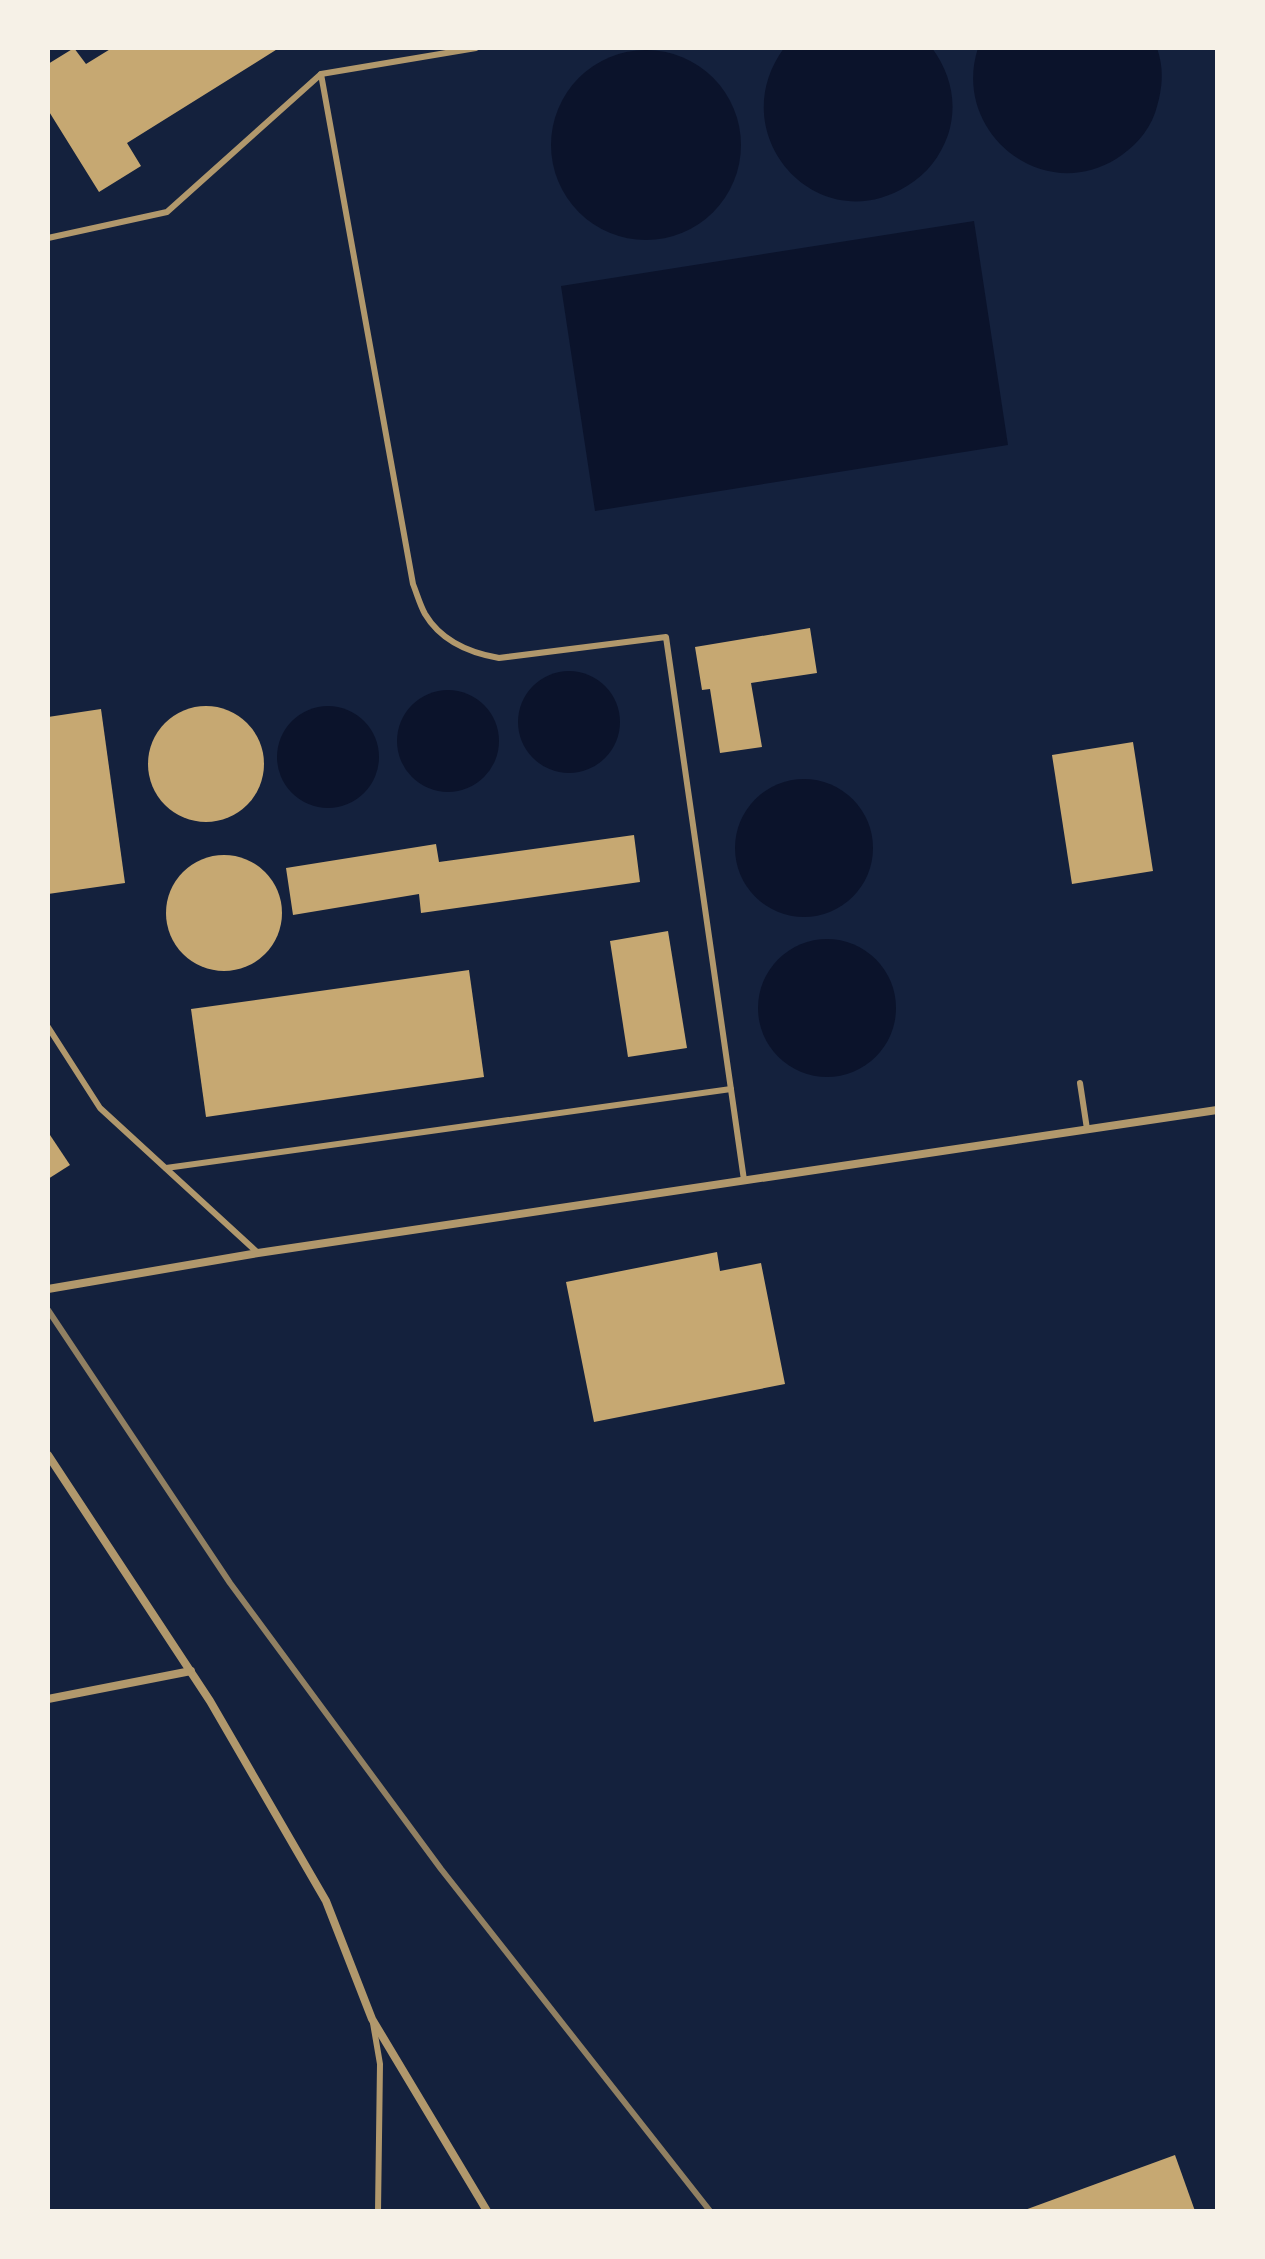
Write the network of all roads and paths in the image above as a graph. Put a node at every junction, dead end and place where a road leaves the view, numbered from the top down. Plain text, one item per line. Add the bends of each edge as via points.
1 (476, 48) edge
2 (321, 74) junction
3 (48, 238) edge
4 (48, 1027) edge
5 (1080, 1083) dead end
6 (731, 1089) junction
7 (1217, 1110) edge
8 (1087, 1129) junction
9 (166, 1168) junction
10 (744, 1180) junction
11 (258, 1253) junction
12 (48, 1289) edge
13 (48, 1455) edge
14 (191, 1671) junction
15 (48, 1699) edge
16 (372, 2019) junction
17 (378, 2211) edge
18 (487, 2211) edge

1 - 2 lane
2 - 3 lane via 167,212
2 - 6 lane via 413,584 425,615 449,639 474,653 499,658 666,637
4 - 9 lane via 100,1108
5 - 8 lane
6 - 9 lane
6 - 10 lane
7 - 8 street
8 - 10 street
9 - 11 lane
10 - 11 street
11 - 12 street
13 - 14 street
14 - 15 street
14 - 16 street via 326,1901
16 - 17 lane via 380,2064
16 - 18 street

